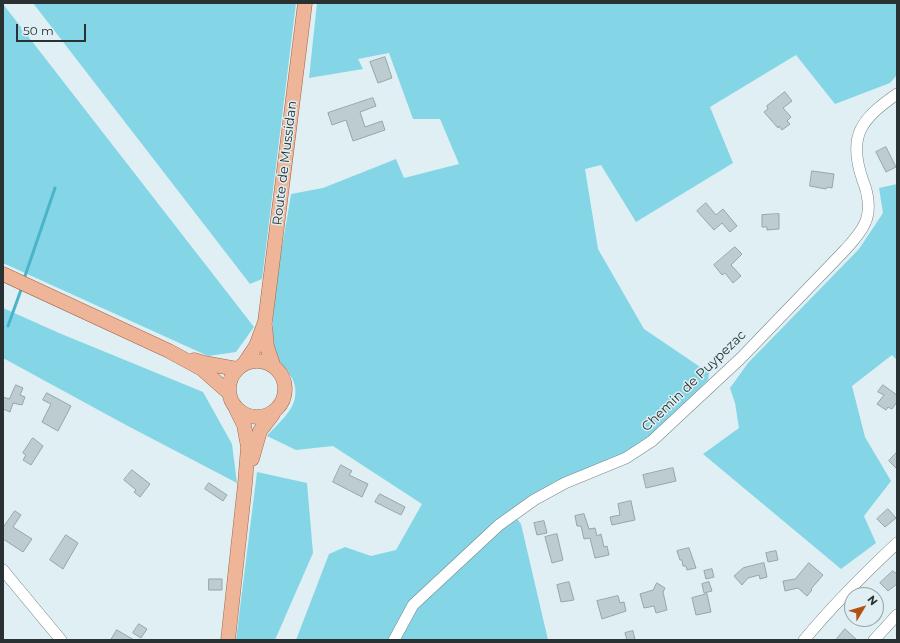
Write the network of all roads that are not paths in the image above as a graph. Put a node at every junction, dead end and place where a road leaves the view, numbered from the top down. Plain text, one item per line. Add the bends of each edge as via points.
1 (305, 4) edge
2 (897, 94) edge
3 (5, 274) edge
4 (265, 322) junction
5 (169, 351) junction
6 (241, 366) junction
7 (274, 367) junction
8 (229, 393) junction
9 (236, 409) junction
10 (273, 414) junction
11 (245, 484) junction
12 (897, 543) edge
13 (3, 570) edge
14 (897, 615) edge
15 (61, 640) edge
16 (228, 640) edge
17 (394, 640) edge
18 (804, 640) edge
19 (874, 640) edge

1 - 4 main road, Route de Mussidan
2 - 17 street, Chemin de Puypezac via 877,107 864,122 857,140 868,214 862,229 845,250 741,358 652,441 626,458 566,483 534,500 499,525 413,605
3 - 5 main road
4 - 6 main road, Route de Mussidan via 256,346
4 - 7 main road, Route de Mussidan via 267,347
5 - 6 main road via 204,364
5 - 8 main road via 202,370
6 - 7 main road via 260,361
6 - 8 main road via 229,383
7 - 10 main road via 284,378 286,388 282,402
8 - 9 main road
9 - 10 main road via 258,418
9 - 11 main road via 244,425 248,447
10 - 11 main road via 260,431
11 - 16 main road
12 - 18 street via 832,607
13 - 15 street
14 - 19 street

